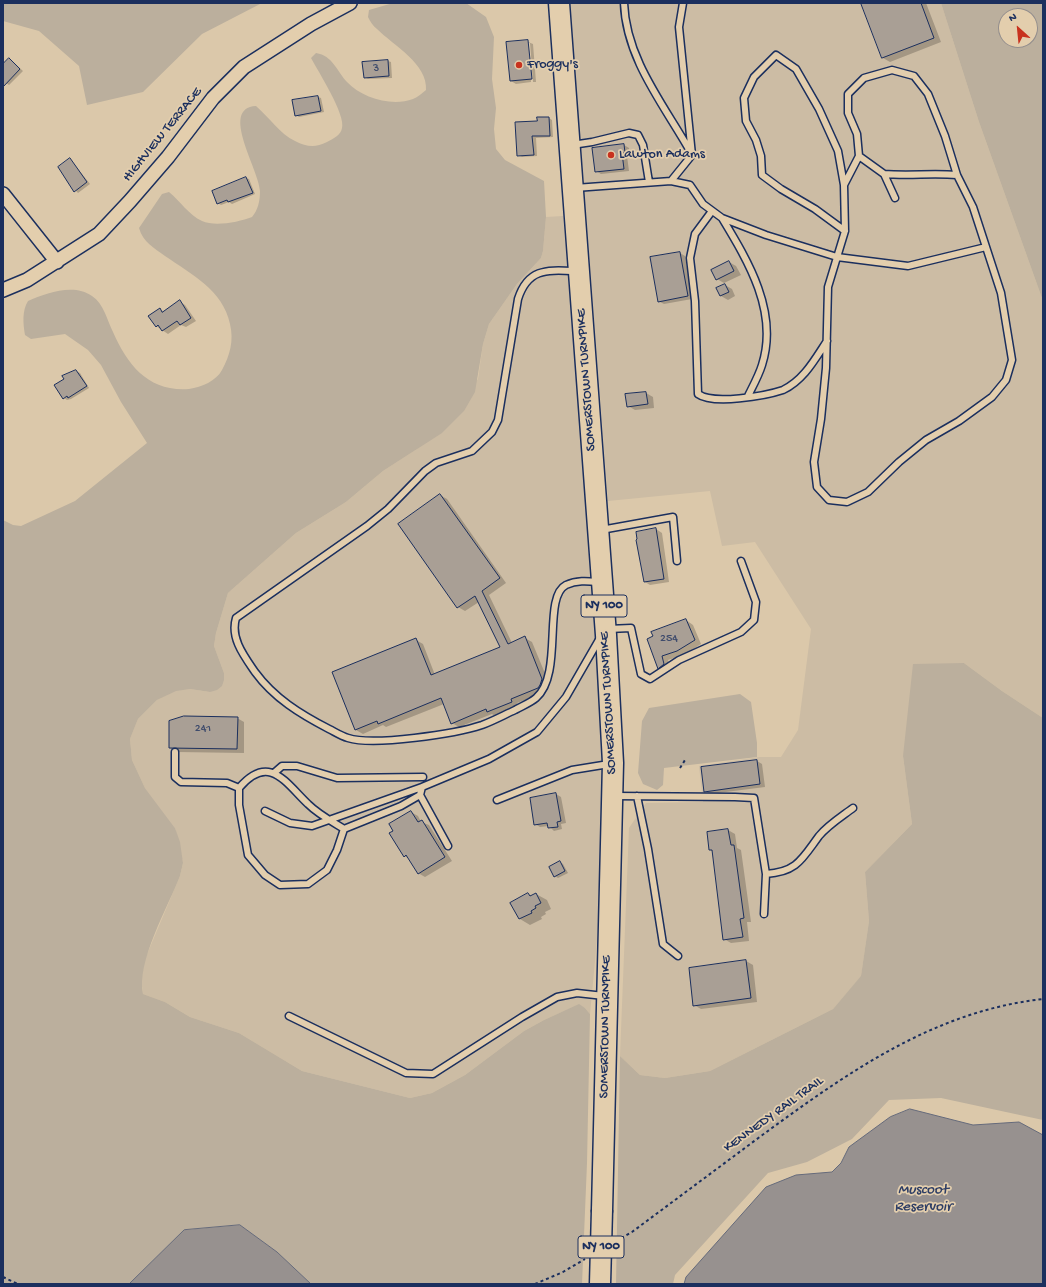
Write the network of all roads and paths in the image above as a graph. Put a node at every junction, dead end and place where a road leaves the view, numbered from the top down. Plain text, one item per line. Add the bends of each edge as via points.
1 (350, 3) edge
2 (559, 3) edge
3 (624, 3) edge
4 (683, 3) edge
5 (571, 145) junction
6 (692, 155) junction
7 (859, 156) junction
8 (884, 174) junction
9 (957, 175) junction
10 (671, 181) junction
11 (649, 182) junction
12 (844, 186) junction
13 (574, 188) junction
14 (3, 194) edge
15 (895, 198) dead end
16 (712, 210) junction
17 (722, 218) junction
18 (845, 231) junction
19 (986, 247) junction
20 (838, 257) junction
21 (57, 262) junction
22 (579, 271) junction
23 (3, 290) edge
24 (827, 340) junction
25 (748, 396) junction
26 (598, 530) junction
27 (678, 561) dead end
28 (741, 561) dead end
29 (602, 582) junction
30 (605, 630) junction
31 (174, 752) dead end
32 (685, 760) dead end
33 (613, 763) junction
34 (680, 768) dead end
35 (274, 773) junction
36 (423, 777) dead end
37 (239, 788) junction
38 (422, 788) junction
39 (420, 795) junction
40 (612, 796) junction
41 (637, 796) junction
42 (497, 800) dead end
43 (853, 808) dead end
44 (265, 811) dead end
45 (330, 820) junction
46 (344, 829) junction
47 (448, 846) dead end
48 (766, 874) junction
49 (764, 914) dead end
50 (678, 956) dead end
51 (607, 996) junction
52 (1043, 999) edge
53 (289, 1016) dead end
54 (612, 1244) dead end
55 (591, 1256) dead end
56 (3, 1277) edge
57 (18, 1284) edge
58 (535, 1284) edge
59 (600, 1284) edge

1 - 21 street, HIGHVIEW TERRACE via 311,24 244,67 213,98 168,157 99,234
2 - 5 main road, SOMERSTOWN TURNPIKE / NY 100
3 - 6 lane via 636,57 650,86
4 - 6 lane via 679,27
5 - 11 lane via 629,133 638,135 643,145
5 - 13 main road, SOMERSTOWN TURNPIKE / NY 100
6 - 10 lane
7 - 8 lane
7 - 9 lane via 857,134 848,113 848,94 864,78 892,70 914,76 928,94
7 - 12 lane
8 - 9 lane
8 - 15 lane
9 - 19 lane via 973,207
10 - 11 lane
10 - 16 lane via 690,185 703,204
11 - 13 lane
12 - 18 lane
12 - 18 lane via 838,151 819,109 796,69 776,56 754,78 744,98 746,121 761,156 762,175
13 - 22 main road, SOMERSTOWN TURNPIKE / NY 100
14 - 21 street
16 - 17 lane
16 - 25 lane via 695,234 690,258 695,301 698,394 704,398 719,399
17 - 20 lane via 766,235
17 - 25 lane via 742,251 760,292 768,331 762,364
18 - 20 lane
19 - 20 lane via 908,266
19 - 24 lane via 1001,293 1012,360 1006,380 992,397 959,421 926,440 868,492 847,502 829,500 817,487 814,462 821,419
20 - 24 lane via 828,287
21 - 23 street, HIGHVIEW TERRACE via 27,280
22 - 26 main road, SOMERSTOWN TURNPIKE / NY 100
22 - 29 lane via 546,270 532,278 522,289 518,299 498,420 483,442 472,450 436,463 425,471 388,510 236,618 233,628 245,658 264,684 283,702 348,738 381,741 453,733 484,725 536,698 545,686 552,662 553,615 558,594 565,585 580,580
24 - 25 lane via 806,372 792,386 775,393
26 - 27 lane via 673,517
26 - 29 main road, SOMERSTOWN TURNPIKE / NY 100
28 - 30 lane via 756,602 754,620 742,632 679,660 650,679 641,674 631,628
29 - 30 main road, SOMERSTOWN TURNPIKE / NY 100
30 - 33 main road, SOMERSTOWN TURNPIKE / NY 100
30 - 38 lane via 566,697 537,732 489,759
31 - 37 lane via 175,777 180,782 227,783
32 - 34 path
33 - 40 main road, SOMERSTOWN TURNPIKE / NY 100
33 - 42 lane via 572,770
35 - 36 lane via 282,766 297,766 337,778
35 - 37 lane via 260,773 246,780
35 - 45 lane via 285,780 309,806
37 - 46 lane via 239,805 248,855 265,875 280,885 308,884 327,870 338,850
38 - 39 lane
38 - 45 lane
39 - 46 lane via 401,806
39 - 47 lane
40 - 41 lane
40 - 51 main road, SOMERSTOWN TURNPIKE / NY 100
41 - 48 lane via 754,798
41 - 50 lane via 663,944
43 - 48 lane via 833,822 795,865 781,873
44 - 45 lane via 290,823 312,826
45 - 46 lane
48 - 49 lane
51 - 53 lane via 577,993 557,997 433,1074 406,1073
51 - 59 main road, SOMERSTOWN TURNPIKE / NY 100, bridge
52 - 54 path, KENNEDY RAIL TRAIL via 1017,1002 953,1020 893,1048 830,1086 632,1232
55 - 58 path
56 - 57 path

